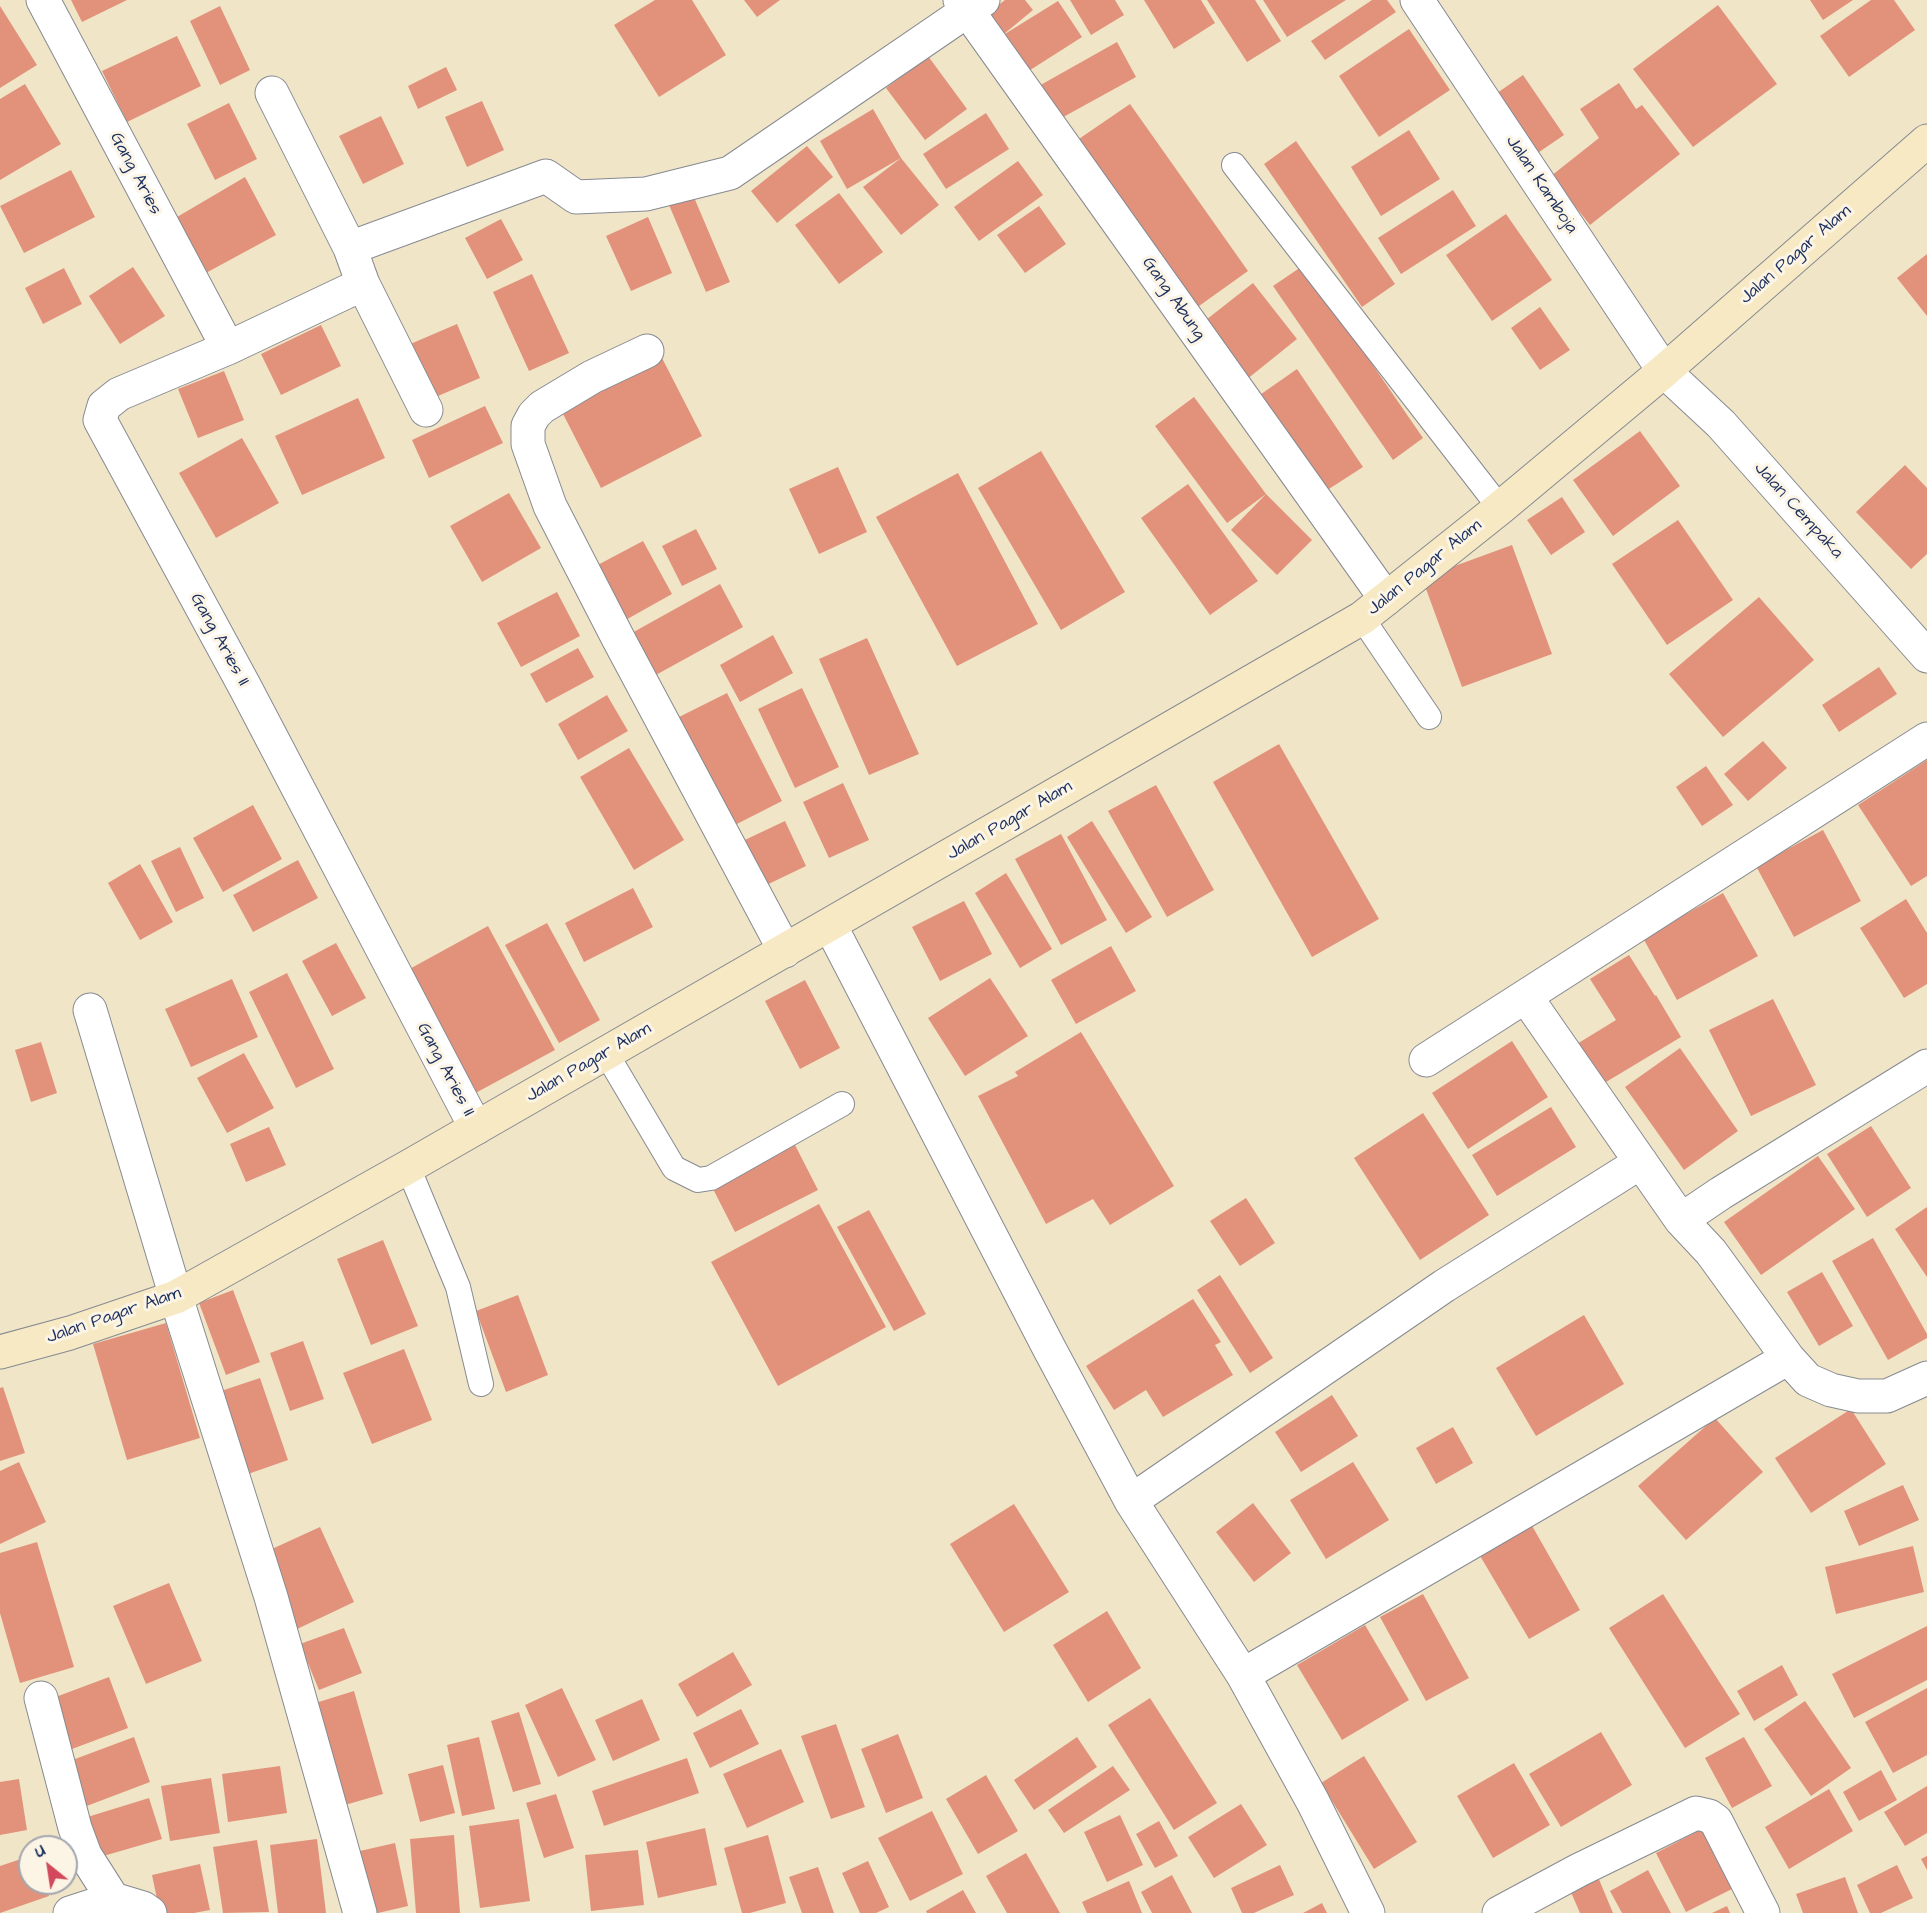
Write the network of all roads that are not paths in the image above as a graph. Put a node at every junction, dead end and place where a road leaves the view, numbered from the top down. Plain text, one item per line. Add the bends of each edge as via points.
1 (43, 0) edge
2 (1417, 0) edge
3 (970, 4) edge
4 (272, 93) dead end
5 (1927, 141) edge
6 (1234, 165) dead end
7 (350, 248) junction
8 (363, 284) junction
9 (228, 348) junction
10 (647, 351) dead end
11 (1664, 370) junction
12 (426, 410) dead end
13 (1500, 508) junction
14 (1374, 609) junction
15 (1927, 656) edge
16 (1429, 717) dead end
17 (1927, 739) edge
18 (830, 925) junction
19 (785, 951) junction
20 (1526, 997) junction
21 (90, 1010) dead end
22 (606, 1053) junction
23 (1426, 1060) dead end
24 (1927, 1066) edge
25 (842, 1104) dead end
26 (476, 1128) junction
27 (1641, 1162) junction
28 (408, 1167) junction
29 (1681, 1221) junction
30 (176, 1297) junction
31 (0, 1352) edge
32 (1788, 1358) junction
33 (1927, 1378) edge
34 (481, 1384) dead end
35 (1131, 1501) junction
36 (1243, 1674) junction
37 (41, 1698) dead end
38 (112, 1899) junction
39 (70, 1913) edge
40 (150, 1913) edge
41 (360, 1913) edge
42 (1368, 1913) edge
43 (1499, 1913) edge
44 (1763, 1913) edge

1 - 9 street, Gang Aries
2 - 11 street, Jalan Kamboja
3 - 7 street via 730,173 646,194 576,197 546,176
3 - 14 street, Gang Abung
4 - 7 street
5 - 11 street, Jalan Pagar Alam
6 - 13 lane
7 - 8 street
8 - 9 street, Gang Aries II
8 - 12 street
9 - 26 street, Gang Aries II via 118,394 105,406 100,420
10 - 19 street via 542,407 528,426 528,444 550,506
11 - 13 street, Jalan Pagar Alam
11 - 15 street, Jalan Cempaka via 1721,424
13 - 14 street, Jalan Pagar Alam
14 - 16 lane
14 - 18 street, Jalan Pagar Alam
17 - 20 street
18 - 19 street, Jalan Pagar Alam
18 - 35 street
19 - 22 street, Jalan Pagar Alam
20 - 23 street
20 - 27 street
21 - 30 street
22 - 25 lane via 674,1168 698,1179 711,1178
22 - 26 street, Jalan Pagar Alam
24 - 29 street
26 - 28 street, Jalan Pagar Alam
27 - 29 street
27 - 35 street via 1444,1286
28 - 30 street, Jalan Pagar Alam
28 - 34 lane via 458,1287
29 - 32 street via 1711,1252
30 - 31 street, Jalan Pagar Alam
30 - 41 street via 271,1597
32 - 33 street via 1808,1380 1858,1396 1887,1396
32 - 36 street
35 - 36 street
36 - 42 street
37 - 38 street via 75,1828 85,1855
38 - 39 street
38 - 40 street
43 - 44 street via 1696,1813 1716,1821

